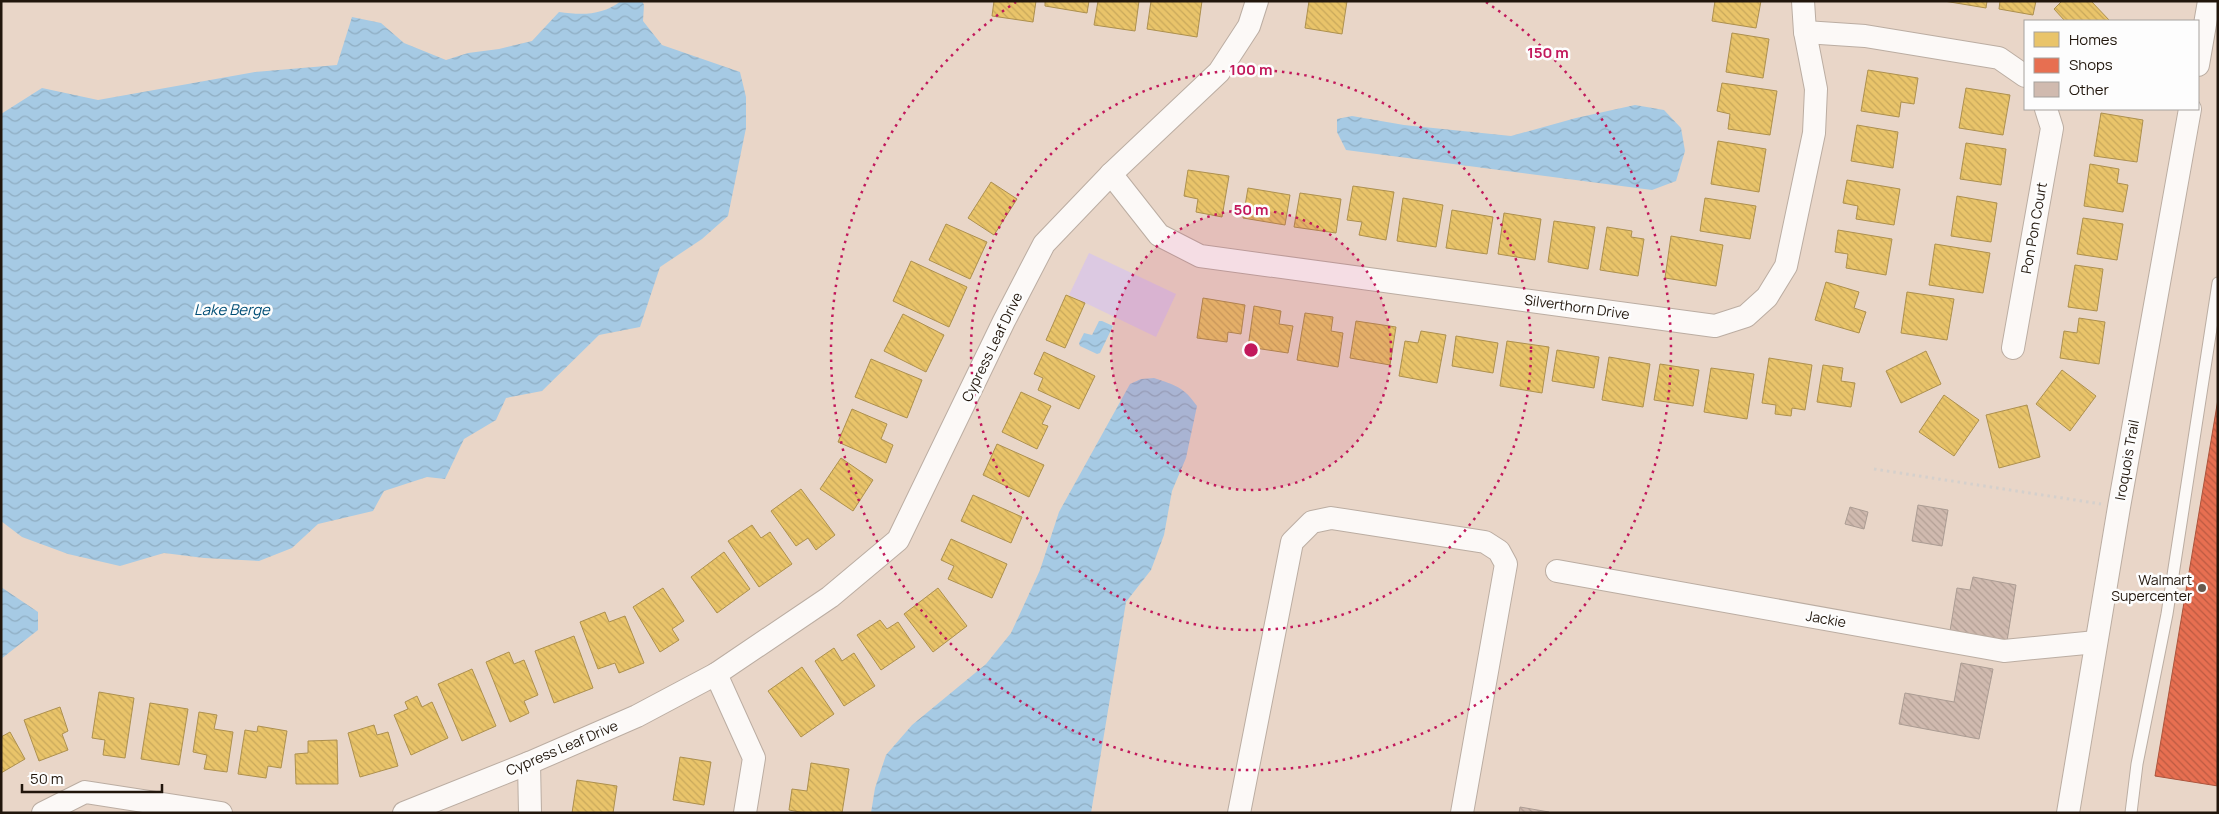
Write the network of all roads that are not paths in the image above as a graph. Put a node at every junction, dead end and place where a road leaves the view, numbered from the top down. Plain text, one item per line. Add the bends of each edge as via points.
1 (1257, 1) edge
2 (1803, 1) edge
3 (2209, 1) edge
4 (1805, 32) junction
5 (2199, 59) edge
6 (2024, 75) edge
7 (2046, 110) edge
8 (2190, 110) edge
9 (1110, 174) junction
10 (2218, 284) edge
11 (2013, 348) dead end
12 (1557, 571) dead end
13 (2096, 642) junction
14 (716, 674) junction
15 (529, 763) junction
16 (43, 813) edge
17 (221, 813) edge
18 (404, 813) edge
19 (530, 813) edge
20 (745, 813) edge
21 (1240, 813) edge
22 (1462, 813) edge
23 (2068, 813) edge
24 (2131, 813) edge

1 - 9 street, Cypress Leaf Drive via 1249,26 1219,72
2 - 4 street, Silverthorn Drive
3 - 5 street
4 - 6 street via 1865,36 1999,58
4 - 9 street, Silverthorn Drive via 1816,90 1814,133 1786,266 1767,297 1746,316 1715,326 1200,256 1159,235
7 - 11 street, Pon Pon Court via 2052,128
8 - 13 street, Iroquois Trail
9 - 14 street, Cypress Leaf Drive via 1044,244 898,540 830,597
10 - 24 lane via 2167,614 2137,764
12 - 13 street, Jackie via 2004,651
13 - 23 street, Iroquois Trail
14 - 15 street, Cypress Leaf Drive via 638,716
14 - 20 street via 754,758
15 - 18 street, Cypress Leaf Drive
15 - 19 street
16 - 17 street via 85,792
21 - 22 street via 1292,542 1312,522 1331,518 1485,542 1499,551 1506,564

